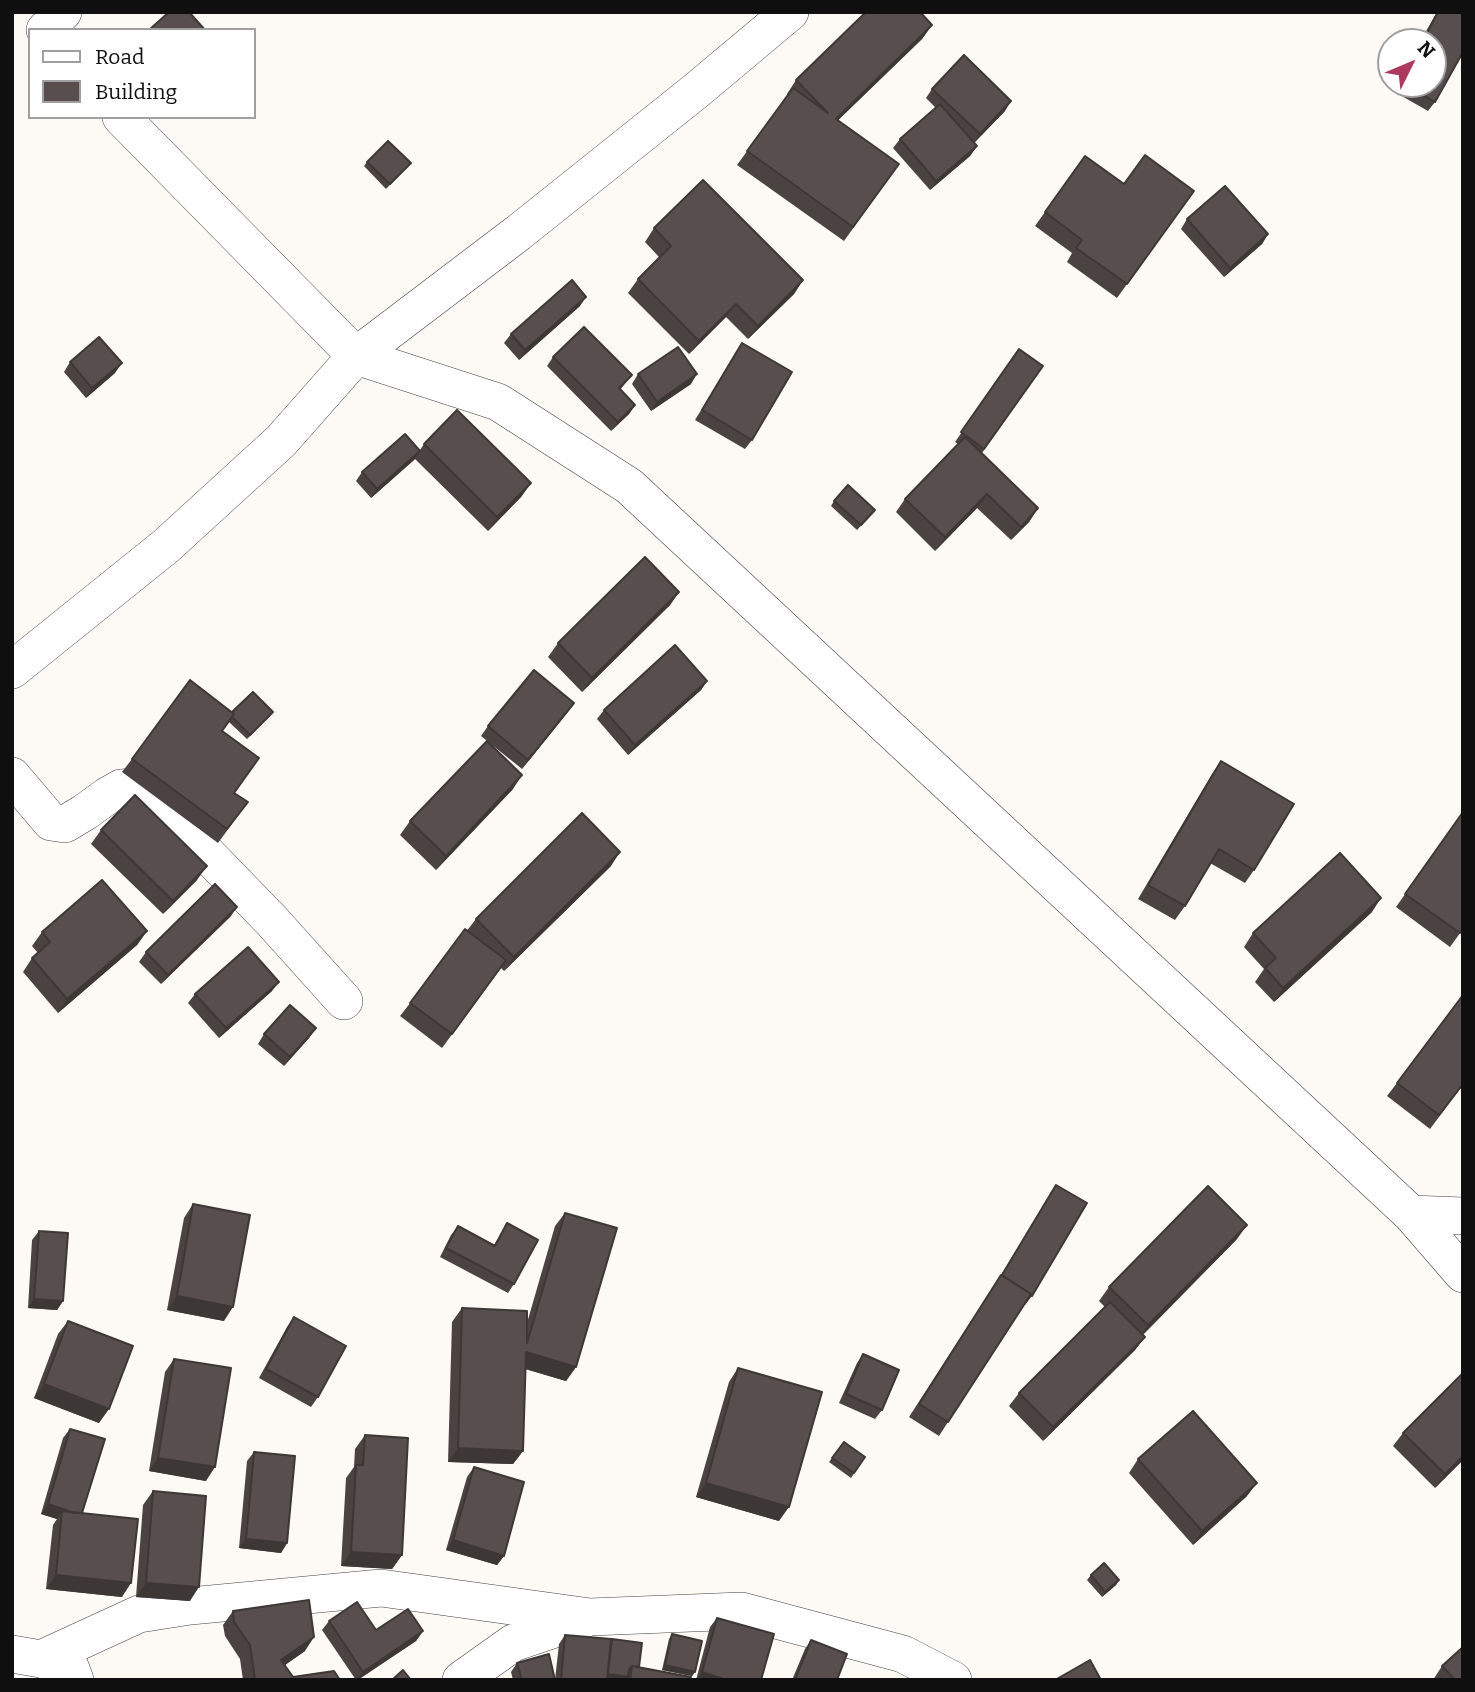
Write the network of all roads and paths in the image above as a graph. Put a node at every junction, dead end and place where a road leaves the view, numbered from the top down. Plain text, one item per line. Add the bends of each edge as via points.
1 (18, 12) edge
2 (63, 12) edge
3 (790, 12) edge
4 (34, 28) edge
5 (47, 28) edge
6 (123, 119) edge
7 (356, 356) junction
8 (12, 670) edge
9 (12, 776) edge
10 (344, 1001) dead end
11 (1411, 1214) junction
12 (1463, 1216) edge
13 (1463, 1274) edge
14 (590, 1617) junction
15 (27, 1657) edge
16 (75, 1680) edge
17 (461, 1680) edge
18 (953, 1680) edge

1 - 4 street
2 - 5 street
3 - 7 street via 529,225
6 - 7 street
7 - 8 street via 281,441 166,546
7 - 11 street via 498,402 629,486
9 - 10 street via 51,822 65,824 121,788 146,791
11 - 12 street
11 - 13 street
14 - 15 street via 381,1588 139,1615
14 - 17 street via 513,1643
14 - 18 street via 742,1611 903,1654
15 - 16 street via 71,1669

